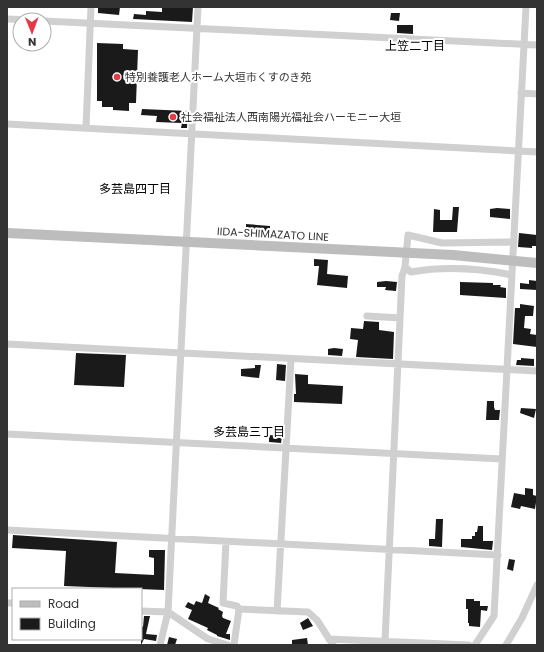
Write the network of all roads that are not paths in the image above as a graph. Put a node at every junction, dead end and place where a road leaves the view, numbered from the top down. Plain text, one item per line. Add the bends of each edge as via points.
1 (91, 7) edge
2 (198, 7) edge
3 (526, 7) edge
4 (52, 21) edge
5 (90, 23) junction
6 (197, 28) junction
7 (524, 45) junction
8 (537, 45) edge
9 (521, 93) junction
10 (537, 94) edge
11 (7, 124) edge
12 (86, 128) junction
13 (191, 133) junction
14 (518, 151) junction
15 (537, 152) edge
16 (7, 233) edge
17 (186, 242) junction
18 (514, 242) junction
19 (406, 253) junction
20 (537, 263) edge
21 (405, 267) junction
22 (512, 275) junction
23 (367, 316) dead end
24 (400, 318) junction
25 (7, 344) edge
26 (181, 354) junction
27 (291, 359) junction
28 (398, 365) junction
29 (507, 370) junction
30 (537, 371) edge
31 (7, 434) edge
32 (176, 443) junction
33 (286, 448) junction
34 (394, 454) junction
35 (502, 459) junction
36 (7, 530) edge
37 (171, 540) junction
38 (226, 542) junction
39 (281, 545) junction
40 (389, 550) junction
41 (498, 556) junction
42 (537, 585) edge
43 (239, 609) junction
44 (142, 611) edge
45 (277, 611) junction
46 (168, 612) junction
47 (385, 641) junction
48 (331, 642) edge
49 (160, 645) edge
50 (223, 645) edge
51 (234, 645) edge
52 (469, 645) edge
53 (475, 645) edge
54 (506, 645) edge

1 - 5 street
2 - 6 street
3 - 7 street
4 - 5 street
5 - 6 street
5 - 12 street
6 - 7 street
6 - 13 street
7 - 8 street
7 - 9 street
9 - 10 street
9 - 14 street
11 - 12 street
12 - 13 street
13 - 14 street
13 - 17 street
14 - 15 street
14 - 18 street
16 - 17 main road, IIDA-SHIMAZATO LINE
17 - 19 main road, IIDA-SHIMAZATO LINE
17 - 26 street
18 - 19 street via 442,243 408,235
18 - 22 street
19 - 20 main road, IIDA-SHIMAZATO LINE, bridge
19 - 21 street
21 - 22 street via 411,272 450,267
21 - 24 street via 402,276
22 - 29 street
23 - 24 street
24 - 28 street
25 - 26 street
26 - 27 street
26 - 32 street
27 - 28 street
27 - 33 street
28 - 29 street
28 - 34 street
29 - 30 street
29 - 35 street
31 - 32 street
32 - 33 street
32 - 37 street
33 - 34 street
33 - 39 street
34 - 35 street
34 - 40 street
35 - 41 street
36 - 37 street
37 - 38 street
37 - 46 street
38 - 39 street
38 - 43 street via 223,603 237,606
39 - 40 street
39 - 45 street
40 - 41 street
40 - 47 street
41 - 53 street via 494,616
42 - 54 street
43 - 45 street
43 - 51 street
44 - 46 street
45 - 48 street via 308,612 317,620
46 - 49 street
46 - 50 street via 208,639
47 - 48 street
47 - 52 street

